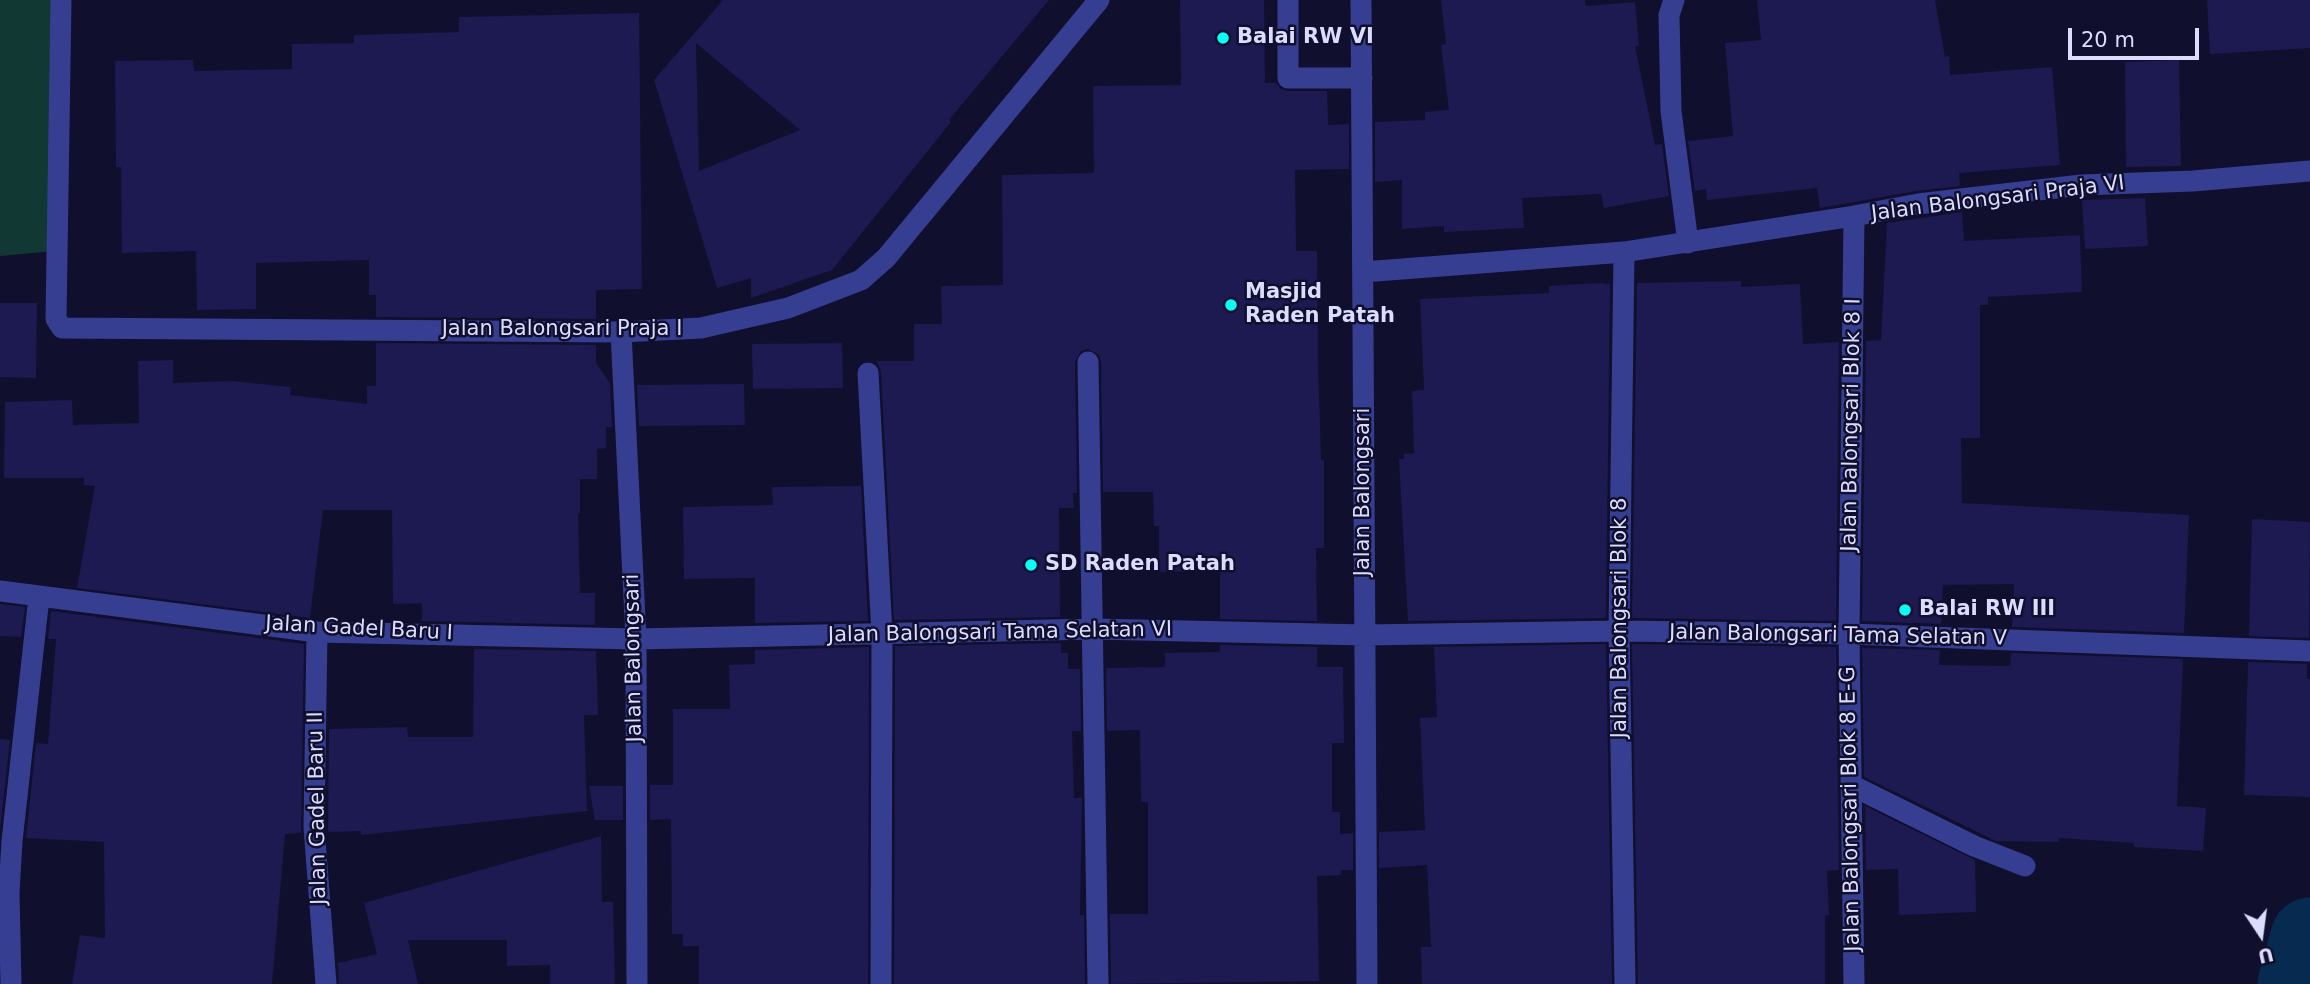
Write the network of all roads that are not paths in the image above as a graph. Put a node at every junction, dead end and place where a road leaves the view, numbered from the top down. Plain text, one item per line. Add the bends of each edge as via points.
1 (61, 0) edge
2 (1100, 0) edge
3 (1288, 0) edge
4 (1361, 0) edge
5 (1674, 0) edge
6 (1362, 78) junction
7 (2310, 171) edge
8 (1854, 216) junction
9 (1688, 243) junction
10 (1624, 252) junction
11 (1363, 272) junction
12 (621, 332) junction
13 (1088, 362) dead end
14 (868, 373) dead end
15 (0, 590) edge
16 (39, 597) junction
17 (1094, 629) junction
18 (1619, 631) junction
19 (317, 632) junction
20 (882, 634) junction
21 (1849, 634) junction
22 (1365, 635) junction
23 (636, 639) junction
24 (2310, 650) edge
25 (1851, 785) junction
26 (2025, 866) dead end
27 (11, 984) edge
28 (326, 984) edge
29 (636, 984) edge
30 (881, 984) edge
31 (1098, 984) edge
32 (1367, 984) edge
33 (1625, 984) edge
34 (1854, 984) edge

1 - 12 street, Jalan Balongsari Praja I via 56,319 62,328
2 - 12 street, Jalan Balongsari Praja I via 886,257 861,280 788,308 701,328
3 - 6 street via 1288,78
4 - 6 street, Jalan Balongsari
5 - 9 street via 1669,15 1671,111
6 - 11 street, Jalan Balongsari
7 - 8 street, Jalan Balongsari Praja VI via 2081,185
8 - 9 street, Jalan Balongsari Praja VI
8 - 21 street, Jalan Balongsari Blok 8 I
9 - 10 street, Jalan Balongsari Praja VI
10 - 11 street, Jalan Balongsari Praja VI
10 - 18 street, Jalan Balongsari Blok 8
11 - 22 street, Jalan Balongsari
12 - 23 street, Jalan Balongsari
13 - 17 street
14 - 20 street
15 - 16 street, Jalan Gadel Baru I
16 - 19 street, Jalan Gadel Baru I
16 - 27 street via 12,841
17 - 20 street, Jalan Balongsari Tama Selatan VI
17 - 22 street, Jalan Balongsari Tama Selatan VI
17 - 31 street
18 - 21 street, Jalan Balongsari Tama Selatan V
18 - 22 street, Jalan Balongsari Tama Selatan V
18 - 33 street, Jalan Balongsari Blok 8
19 - 23 street, Jalan Gadel Baru I
19 - 28 street, Jalan Gadel Baru II via 314,827
20 - 23 street, Jalan Balongsari Tama Selatan VI
20 - 30 street
21 - 24 street, Jalan Balongsari Tama Selatan V
21 - 25 street, Jalan Balongsari Blok 8 E-G
22 - 32 street, Jalan Balongsari
23 - 29 street, Jalan Balongsari
25 - 26 street
25 - 34 street, Jalan Balongsari Blok 8 E-G

